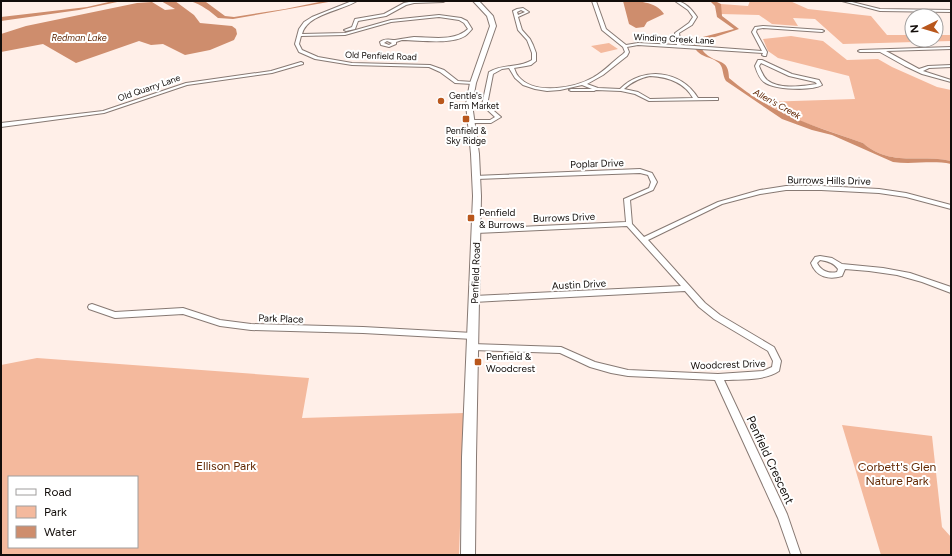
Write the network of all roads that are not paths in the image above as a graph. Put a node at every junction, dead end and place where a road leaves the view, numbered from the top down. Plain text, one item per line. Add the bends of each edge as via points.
1 (355, 1) edge
2 (443, 1) edge
3 (476, 1) edge
4 (594, 1) edge
5 (677, 1) edge
6 (844, 1) edge
7 (951, 11) edge
8 (516, 17) dead end
9 (822, 31) dead end
10 (334, 34) junction
11 (299, 35) junction
12 (394, 41) dead end
13 (625, 46) junction
14 (679, 47) junction
15 (951, 48) edge
16 (882, 50) junction
17 (860, 51) dead end
18 (765, 52) junction
19 (760, 61) junction
20 (301, 63) dead end
21 (951, 66) edge
22 (512, 69) junction
23 (920, 70) junction
24 (951, 81) edge
25 (472, 83) junction
26 (583, 84) junction
27 (563, 89) junction
28 (603, 89) junction
29 (621, 90) junction
30 (716, 99) dead end
31 (697, 100) junction
32 (470, 122) junction
33 (1, 125) edge
34 (477, 177) junction
35 (951, 207) edge
36 (629, 224) junction
37 (476, 230) junction
38 (643, 240) junction
39 (840, 266) dead end
40 (686, 288) junction
41 (951, 290) edge
42 (474, 299) junction
43 (92, 307) dead end
44 (472, 342) junction
45 (718, 376) junction
46 (468, 555) edge
47 (796, 555) edge

1 - 11 street via 310,20 302,27
2 - 10 street via 405,4 385,15 356,20 354,28 335,30
3 - 25 main road, Penfield Road via 490,16 493,26
4 - 13 street via 604,30
5 - 14 street via 695,17 691,24 677,33
6 - 7 street via 880,10
8 - 22 street via 521,31 529,40 535,59 532,63
9 - 18 street via 756,28 754,32
10 - 11 street
10 - 12 street via 355,32 391,21 439,16 460,19 466,22 470,29 466,34 452,39 410,38
11 - 25 street, Old Penfield Road via 297,47 305,55 352,64 430,66 457,82
13 - 14 street, Winding Creek Lane via 638,44
13 - 26 street, Winding Creek Lane via 625,55
14 - 18 street, Winding Creek Lane
15 - 16 street
16 - 17 street
16 - 23 street
18 - 19 street
19 - 19 street via 758,70 765,80 775,86 820,85 817,81 791,75
20 - 33 street, Old Quarry Lane via 272,72 186,84 104,112
21 - 23 street
22 - 27 street, Winding Creek Lane via 517,77 529,85 545,89
22 - 32 street via 490,74 484,103 485,107 498,117 491,121
23 - 24 street
25 - 32 main road, Penfield Road
26 - 27 street, Winding Creek Lane
26 - 28 street
27 - 28 street
28 - 29 street
29 - 31 street via 636,93 649,100
29 - 31 street via 635,78 665,76 684,83 692,90
30 - 31 street
32 - 34 main road, Penfield Road
34 - 36 street, Poplar Drive via 640,171 650,174 654,182 651,189 627,199
34 - 37 main road, Penfield Road
35 - 38 street, Burrows Hills Drive via 912,196 879,191 813,188 774,190 720,203
36 - 37 street, Burrows Drive
36 - 38 street, Woodcrest Drive
37 - 42 main road, Penfield Road
38 - 40 street, Woodcrest Drive
39 - 41 street via 893,272
40 - 42 street, Austin Drive
40 - 45 street, Woodcrest Drive via 713,314 771,348 776,356 778,366 769,373
42 - 44 main road, Penfield Road
43 - 44 street, Park Place via 115,315 184,310 220,323 251,327 364,330
44 - 45 street, Woodcrest Drive via 561,350 593,365 619,372
44 - 46 main road, Penfield Road
45 - 47 street, Penfield Crescent via 783,517

